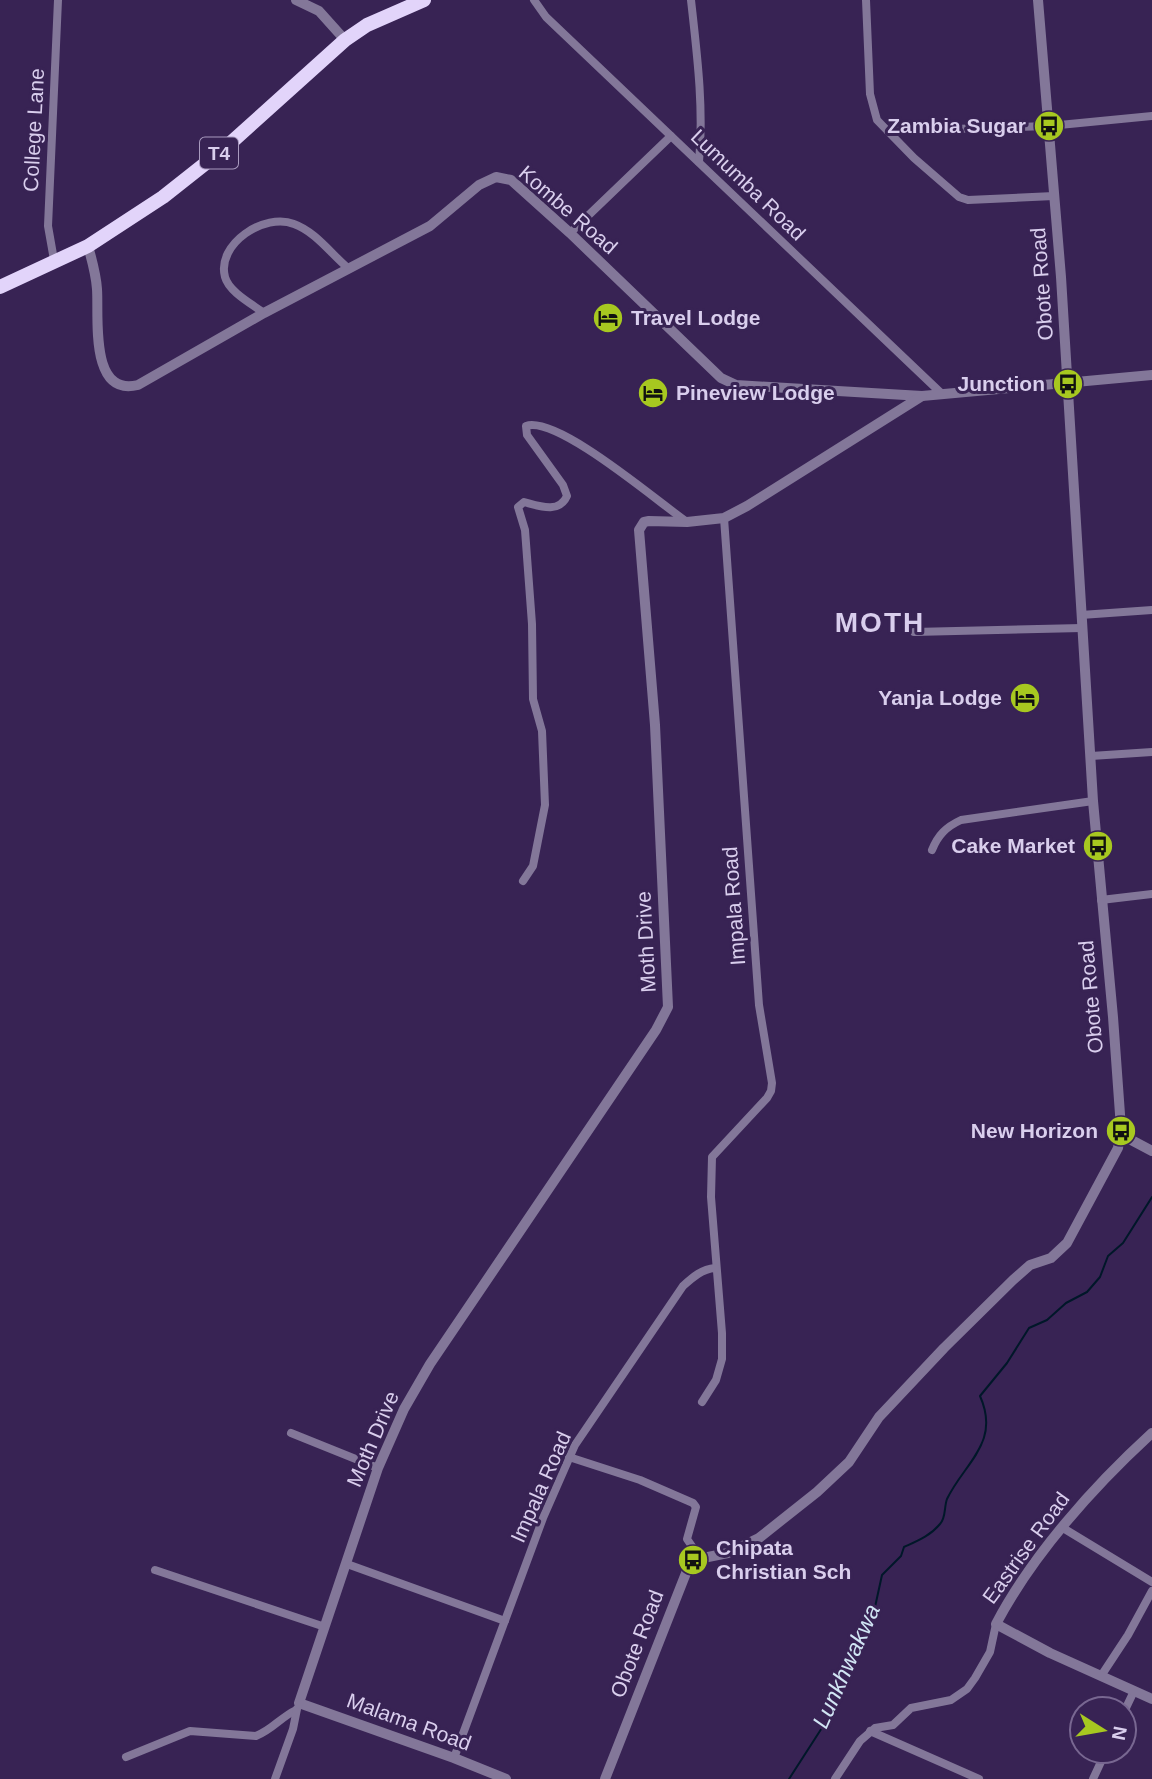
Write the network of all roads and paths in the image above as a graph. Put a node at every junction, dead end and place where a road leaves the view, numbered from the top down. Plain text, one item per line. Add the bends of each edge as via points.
1 (58, 0) edge
2 (296, 0) edge
3 (424, 0) edge
4 (534, 0) edge
5 (691, 0) edge
6 (866, 0) edge
7 (1038, 0) edge
8 (345, 40) junction
9 (1152, 116) edge
10 (1049, 126) junction
11 (888, 131) junction
12 (671, 136) junction
13 (698, 162) junction
14 (1054, 196) junction
15 (570, 233) junction
16 (88, 246) junction
17 (54, 260) junction
18 (349, 269) junction
19 (0, 287) edge
20 (264, 313) junction
21 (1152, 376) edge
22 (1069, 383) junction
23 (941, 393) junction
24 (922, 396) junction
25 (724, 518) junction
26 (687, 522) junction
27 (1152, 610) edge
28 (1081, 615) junction
29 (1082, 628) junction
30 (914, 632) dead end
31 (1152, 752) edge
32 (1091, 756) junction
33 (1093, 801) junction
34 (933, 850) dead end
35 (523, 881) dead end
36 (1152, 894) edge
37 (1101, 900) junction
38 (1120, 1134) junction
39 (1152, 1151) edge
40 (716, 1268) junction
41 (702, 1402) dead end
42 (291, 1433) dead end
43 (1152, 1433) edge
44 (569, 1457) junction
45 (378, 1468) junction
46 (1063, 1528) junction
47 (700, 1558) junction
48 (347, 1564) junction
49 (155, 1570) dead end
50 (1152, 1582) edge
51 (1152, 1591) edge
52 (505, 1621) junction
53 (996, 1623) junction
54 (325, 1627) junction
55 (1101, 1676) junction
56 (1134, 1691) junction
57 (1132, 1695) edge
58 (1152, 1699) edge
59 (297, 1707) junction
60 (870, 1731) junction
61 (126, 1757) dead end
62 (454, 1758) junction
63 (275, 1779) edge
64 (506, 1779) edge
65 (605, 1779) edge
66 (835, 1779) edge
67 (979, 1779) edge

1 - 17 street, College Lane via 48,226
2 - 8 street via 319,11
3 - 8 highway, T4
4 - 12 street, Lumumba Road via 545,17
5 - 13 street via 701,100
6 - 11 street via 872,106
7 - 10 street, Obote Road
8 - 16 highway, T4 via 225,148 163,197
9 - 10 street
10 - 11 street
10 - 14 street, Obote Road
11 - 14 street via 959,197
12 - 13 street, Lumumba Road
12 - 15 street
13 - 23 street, Lumumba Road
14 - 22 street, Obote Road
15 - 18 street, Kombe Road via 511,180 496,177 479,185 430,226
15 - 24 street, Kombe Road via 728,382
16 - 17 highway, T4
16 - 20 street, Kombe Road via 97,291 99,350 118,386 138,385
17 - 19 highway, T4
18 - 20 street, Kombe Road
18 - 20 street via 295,224 279,220 262,223 236,240 224,264 229,285
21 - 22 street, Kombe Road
22 - 23 street, Kombe Road
22 - 28 street, Obote Road
23 - 24 street, Kombe Road
24 - 25 street, Moth Drive
25 - 26 street, Moth Drive
25 - 40 street, Impala Road via 759,1005 772,1083 767,1098 712,1157
26 - 35 street via 579,443 545,426 526,426 527,435 567,496 555,508 524,502 518,507 524,530 533,699 542,731 545,805 533,866
26 - 45 street, Moth Drive via 644,522 639,530 655,725 668,1007 430,1364
27 - 28 street
28 - 29 street, Obote Road
29 - 30 street
29 - 32 street, Obote Road
31 - 32 street
32 - 33 street, Obote Road
33 - 34 street via 961,820 948,826
33 - 37 street, Obote Road
36 - 37 street
37 - 38 street, Obote Road
38 - 39 street
38 - 47 street, Obote Road via 1112,1163 1067,1243 1051,1258 1021,1272 944,1348 878,1418 849,1462 817,1492 759,1538 728,1553
40 - 41 street, Impala Road via 722,1359
40 - 44 street, Impala Road via 683,1286
42 - 45 street
43 - 46 street, Eastrise Road via 1103,1480
44 - 47 street via 693,1503 696,1512 687,1539
44 - 52 street, Impala Road
45 - 48 street, Moth Drive
46 - 50 street
46 - 53 street, Eastrise Road
47 - 65 street, Obote Road via 688,1567
48 - 52 street
48 - 54 street, Moth Drive
49 - 54 street
51 - 55 street
52 - 62 street, Impala Road
53 - 55 street, Eastrise Road
53 - 60 street via 990,1652 967,1689 951,1700 911,1708 893,1725
54 - 59 street, Moth Drive
55 - 56 street, Eastrise Road
56 - 57 street
56 - 58 street, Eastrise Road
59 - 61 street via 256,1736 190,1731
59 - 62 street, Malama Road
59 - 63 street
60 - 66 street
60 - 67 street
62 - 64 street, Malama Road

